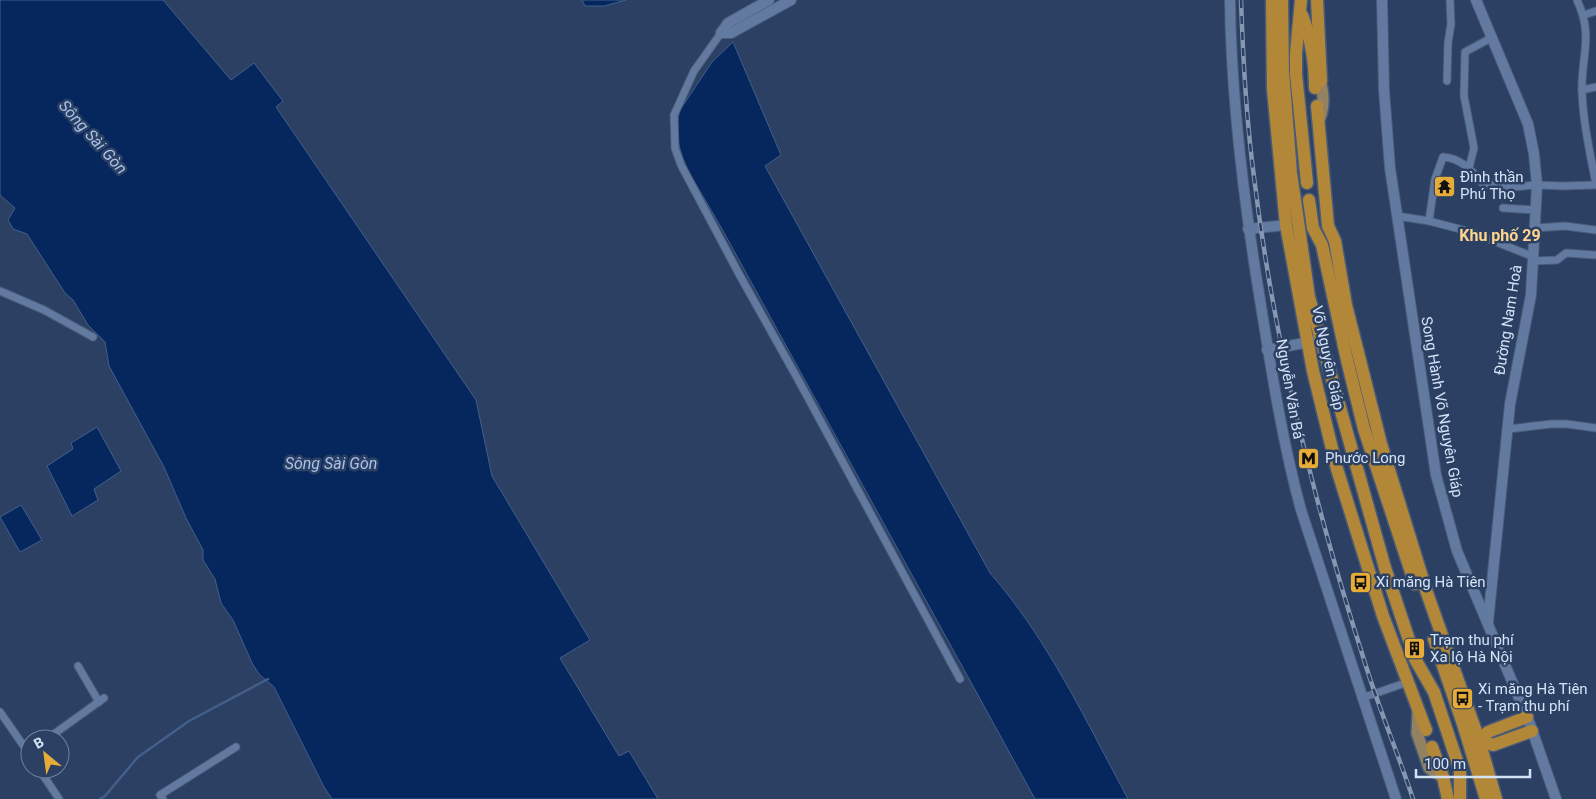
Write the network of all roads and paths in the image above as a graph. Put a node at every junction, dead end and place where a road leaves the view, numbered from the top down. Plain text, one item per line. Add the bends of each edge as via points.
1 (769, 0) edge
2 (791, 0) edge
3 (1230, 0) edge
4 (1272, 0) edge
5 (1282, 0) edge
6 (1317, 0) edge
7 (1382, 0) edge
8 (1450, 0) edge
9 (1476, 0) edge
10 (1577, 0) edge
11 (1301, 6) edge
12 (1596, 11) edge
13 (1584, 15) junction
14 (721, 34) junction
15 (1491, 38) junction
16 (1317, 80) junction
17 (1447, 81) dead end
18 (1596, 87) edge
19 (1582, 90) junction
20 (1317, 106) dead end
21 (1318, 124) junction
22 (1469, 168) junction
23 (1307, 183) dead end
24 (1596, 184) edge
25 (1537, 185) junction
26 (1309, 200) dead end
27 (1502, 208) dead end
28 (1536, 210) junction
29 (1397, 216) junction
30 (1429, 221) junction
31 (1286, 225) junction
32 (1328, 226) junction
33 (1535, 228) junction
34 (1248, 229) junction
35 (1596, 230) edge
36 (1322, 245) junction
37 (1596, 255) edge
38 (1533, 259) junction
39 (1296, 281) junction
40 (0, 291) edge
41 (1309, 297) junction
42 (93, 337) dead end
43 (1321, 340) junction
44 (1308, 343) junction
45 (1267, 350) junction
46 (1313, 371) junction
47 (1596, 428) edge
48 (1508, 429) junction
49 (1385, 568) junction
50 (1383, 616) junction
51 (1488, 625) junction
52 (1409, 640) tunnel mouth
53 (1416, 659) tunnel mouth
54 (78, 666) dead end
55 (960, 679) dead end
56 (1408, 682) junction
57 (1362, 698) junction
58 (1418, 709) junction
59 (0, 712) edge
60 (1527, 717) junction
61 (1464, 725) junction
62 (61, 729) edge
63 (1426, 730) dead end
64 (1532, 731) junction
65 (20, 740) edge
66 (1480, 740) junction
67 (236, 747) dead end
68 (1432, 747) dead end
69 (1475, 761) junction
70 (1443, 777) junction
71 (46, 779) edge
72 (59, 799) edge
73 (163, 799) edge
74 (1396, 799) edge
75 (1448, 799) edge
76 (1459, 799) edge
77 (1486, 799) edge
78 (1496, 799) edge
79 (1556, 799) edge

1 - 14 main road via 728,23
2 - 14 main road via 731,33
3 - 34 main road, Nguyễn Văn Bá
4 - 31 highway, Võ Nguyên Giáp via 1273,89
5 - 41 highway, Võ Nguyên Giáp via 1283,71 1291,173
6 - 16 highway
7 - 29 main road, Song Hành Võ Nguyên Giáp via 1385,116
8 - 17 street
9 - 15 main road, Đường Nam Hoà
10 - 13 street
11 - 16 highway
11 - 23 highway via 1296,74
12 - 13 street
13 - 19 street via 1587,41
14 - 55 street via 694,71 674,115 675,148 681,165
15 - 22 street via 1465,52 1464,96 1474,148
15 - 25 main road, Đường Nam Hoà via 1528,124
16 - 21 main road, Võ Nguyên Giáp via 1323,109
18 - 19 street
19 - 24 street
20 - 21 highway, Võ Nguyên Giáp
21 - 32 highway, Võ Nguyên Giáp
22 - 25 street via 1483,184
22 - 30 street via 1444,157 1435,179
24 - 25 street
25 - 28 main road, Đường Nam Hoà
26 - 36 highway, Võ Nguyên Giáp via 1314,228
27 - 28 street
28 - 33 main road, Đường Nam Hoà
29 - 30 street
29 - 51 main road, Song Hành Võ Nguyên Giáp via 1436,475 1457,551
30 - 38 street via 1471,232
31 - 34 main road
31 - 39 highway, Võ Nguyên Giáp
32 - 36 highway
32 - 66 highway, Võ Nguyên Giáp via 1335,241 1346,305 1380,444 1427,593
33 - 35 street via 1565,226
33 - 38 main road, Đường Nam Hoà
34 - 45 main road, Nguyễn Văn Bá
36 - 61 highway, Võ Nguyên Giáp via 1364,429
37 - 38 street via 1566,253 1557,260
38 - 48 main road, Đường Nam Hoà via 1531,295
39 - 41 highway
39 - 44 highway, Võ Nguyên Giáp
40 - 42 street
41 - 43 highway, Võ Nguyên Giáp
43 - 44 main road
43 - 46 highway
43 - 49 highway, Võ Nguyên Giáp
44 - 45 main road
44 - 46 highway, Võ Nguyên Giáp
45 - 57 main road, Nguyễn Văn Bá via 1301,510
46 - 50 highway, Võ Nguyên Giáp via 1337,469
47 - 48 street via 1551,424
48 - 51 main road, Đường Nam Hoà
49 - 50 highway
49 - 52 highway, Võ Nguyên Giáp
50 - 56 highway, Võ Nguyên Giáp
51 - 60 main road, Song Hành Võ Nguyên Giáp
53 - 76 highway via 1434,692 1460,770
54 - 62 street via 102,700
56 - 57 street
56 - 58 highway, Võ Nguyên Giáp
57 - 74 main road, Nguyễn Văn Bá
58 - 63 highway, Võ Nguyên Giáp
58 - 70 main road, Võ Nguyên Giáp via 1417,733 1429,768
59 - 65 street
60 - 64 main road, Song Hành Võ Nguyên Giáp
60 - 66 highway via 1488,732
61 - 66 highway
61 - 69 highway, Võ Nguyên Giáp
64 - 66 highway via 1493,745
64 - 79 main road, Song Hành Võ Nguyên Giáp
66 - 69 highway
66 - 78 highway, Võ Nguyên Giáp
67 - 73 street via 160,795
68 - 70 highway
69 - 77 highway, Võ Nguyên Giáp
70 - 75 highway
70 - 76 highway
71 - 72 street

